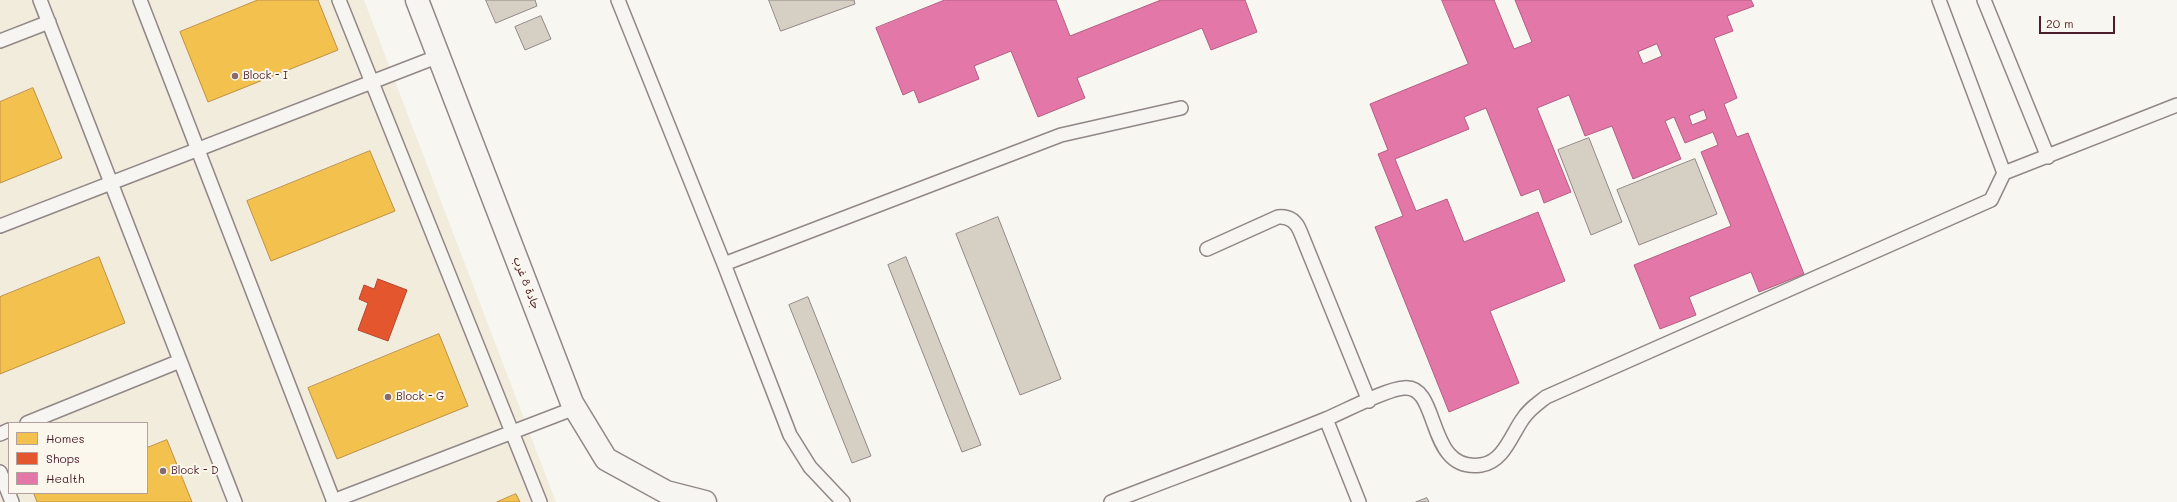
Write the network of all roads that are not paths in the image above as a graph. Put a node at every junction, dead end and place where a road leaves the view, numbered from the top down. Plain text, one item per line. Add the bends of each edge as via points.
1 (40, 0) edge
2 (140, 0) edge
3 (339, 0) edge
4 (417, 0) edge
5 (618, 0) edge
6 (1939, 0) edge
7 (1984, 0) edge
8 (49, 22) junction
9 (0, 41) edge
10 (439, 56) junction
11 (371, 80) junction
12 (2177, 105) edge
13 (1181, 108) dead end
14 (197, 148) junction
15 (2048, 157) junction
16 (2004, 173) junction
17 (111, 182) junction
18 (0, 226) edge
19 (1207, 249) dead end
20 (724, 264) junction
21 (180, 361) junction
22 (1369, 401) junction
23 (575, 408) junction
24 (1326, 419) junction
25 (29, 422) edge
26 (512, 432) junction
27 (0, 472) edge
28 (8, 492) edge
29 (235, 502) edge
30 (333, 502) edge
31 (540, 502) edge
32 (705, 502) edge
33 (843, 502) edge
34 (1111, 502) edge
35 (1359, 502) edge

1 - 8 lane
2 - 14 lane
3 - 11 lane
4 - 10 street, جادة 8 غرب
5 - 20 lane
6 - 16 lane
7 - 15 lane
8 - 9 lane
8 - 17 lane
10 - 11 lane
10 - 23 street, جادة 8 غرب
11 - 14 lane
11 - 26 lane
12 - 15 lane
13 - 20 lane via 1061,135
14 - 17 lane
14 - 30 lane
15 - 16 lane
16 - 22 lane via 1991,200 1546,397 1529,411 1501,453 1483,465 1472,466 1452,458 1445,450 1423,398 1413,389 1398,388
17 - 18 lane
17 - 21 lane
19 - 22 lane via 1278,217 1294,221
20 - 33 lane via 790,435 810,467
21 - 25 lane
21 - 29 lane
22 - 24 lane
23 - 26 lane
23 - 32 street, جادة 8 غرب via 606,459 666,492
24 - 34 lane
24 - 35 lane
26 - 30 lane
26 - 31 lane
27 - 28 lane

